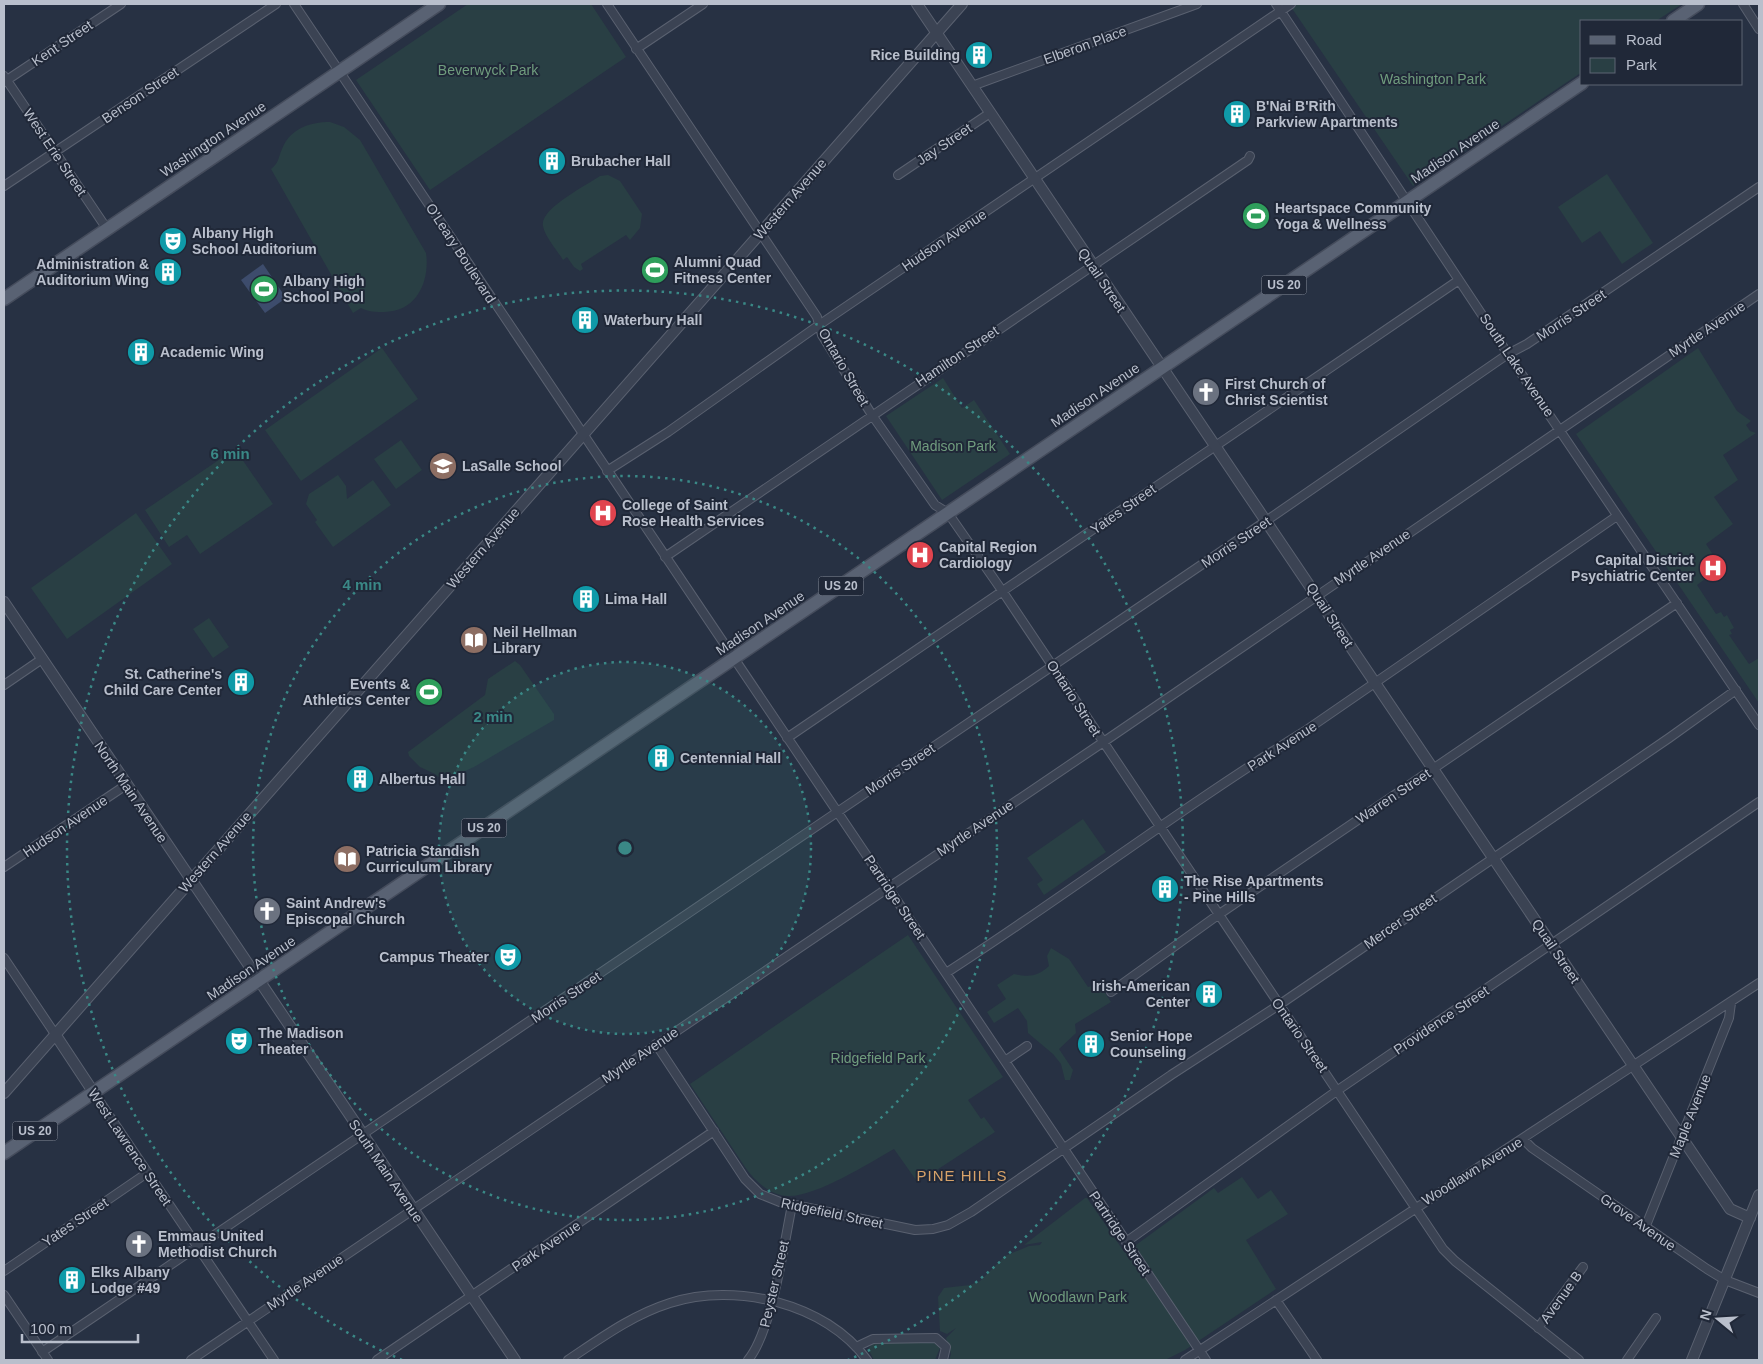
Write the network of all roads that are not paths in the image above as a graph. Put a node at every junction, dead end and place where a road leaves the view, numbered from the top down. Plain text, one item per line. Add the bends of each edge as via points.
1 (121, 4) edge
2 (276, 4) edge
3 (294, 4) edge
4 (439, 4) edge
5 (607, 4) edge
6 (703, 4) edge
7 (916, 4) edge
8 (962, 4) edge
9 (1197, 4) edge
10 (1291, 4) edge
11 (1698, 4) edge
12 (1743, 4) edge
13 (1279, 7) edge
14 (1674, 20) edge
15 (1759, 28) edge
16 (936, 33) junction
17 (636, 49) junction
18 (339, 71) junction
19 (5, 79) edge
20 (1580, 84) edge
21 (972, 86) junction
22 (990, 113) junction
23 (55, 152) junction
24 (1250, 156) dead end
25 (898, 175) dead end
26 (1034, 178) junction
27 (4, 186) edge
28 (1759, 187) edge
29 (1408, 201) junction
30 (107, 229) junction
31 (761, 232) junction
32 (1092, 265) junction
33 (1460, 280) junction
34 (1759, 294) edge
35 (4, 299) edge
36 (819, 325) junction
37 (1508, 354) junction
38 (1162, 368) junction
39 (872, 414) junction
40 (1560, 428) junction
41 (584, 434) junction
42 (1216, 445) junction
43 (607, 471) junction
44 (948, 514) junction
45 (1617, 516) junction
46 (1266, 522) junction
47 (665, 558) junction
48 (1003, 592) junction
49 (1317, 594) junction
50 (4, 602) edge
51 (1677, 603) junction
52 (42, 659) junction
53 (733, 659) junction
54 (1053, 665) junction
55 (1374, 683) junction
56 (4, 685) edge
57 (1736, 690) junction
58 (1759, 724) edge
59 (787, 738) junction
60 (1102, 743) junction
61 (1433, 769) junction
62 (126, 785) junction
63 (1759, 802) edge
64 (837, 812) junction
65 (1160, 828) junction
66 (1492, 858) junction
67 (4, 867) edge
68 (190, 880) junction
69 (888, 886) junction
70 (1218, 916) junction
71 (1552, 944) junction
72 (4, 958) edge
73 (946, 973) junction
74 (258, 982) junction
75 (1759, 983) edge
76 (1111, 992) dead end
77 (1731, 1003) junction
78 (1279, 1005) junction
79 (55, 1034) junction
80 (656, 1044) junction
81 (1027, 1046) dead end
82 (1005, 1061) junction
83 (1632, 1065) junction
84 (1338, 1090) junction
85 (4, 1093) edge
86 (94, 1093) junction
87 (714, 1131) junction
88 (363, 1135) junction
89 (1681, 1138) junction
90 (1523, 1139) junction
91 (1063, 1148) junction
92 (4, 1153) edge
93 (147, 1173) junction
94 (1759, 1195) edge
95 (792, 1205) junction
96 (1416, 1207) junction
97 (412, 1209) junction
98 (1750, 1218) junction
99 (1645, 1228) junction
100 (1126, 1242) junction
101 (197, 1247) junction
102 (1583, 1267) dead end
103 (4, 1270) edge
104 (1725, 1280) junction
105 (1759, 1293) edge
106 (4, 1294) edge
107 (471, 1297) junction
108 (1276, 1300) junction
109 (771, 1301) junction
110 (1656, 1318) dead end
111 (248, 1321) junction
112 (1538, 1328) junction
113 (856, 1347) junction
114 (42, 1352) junction
115 (1200, 1352) junction
116 (48, 1360) edge
117 (191, 1360) edge
118 (274, 1360) edge
119 (377, 1360) edge
120 (515, 1360) edge
121 (568, 1360) edge
122 (748, 1360) edge
123 (866, 1360) edge
124 (943, 1360) edge
125 (1185, 1360) edge
126 (1206, 1360) edge
127 (1317, 1360) edge
128 (1579, 1360) edge
129 (1627, 1360) edge
130 (1692, 1360) edge

1 - 19 street, Kent Street
2 - 23 street, Benson Street
3 - 18 street
4 - 18 main road, Washington Avenue
5 - 17 street, Ontario Street
6 - 17 street
7 - 16 street, Quail Street
8 - 16 street, Western Avenue
9 - 21 street, Elberon Place
10 - 13 street, Hudson Avenue
11 - 14 main road
12 - 15 street
13 - 26 street, Hudson Avenue
13 - 29 street, South Lake Avenue
16 - 21 street, Quail Street
16 - 31 street, Western Avenue
17 - 31 street, Ontario Street
18 - 30 main road, Washington Avenue
18 - 41 street, O'Leary Boulevard
19 - 23 street, West Erie Street
20 - 29 main road, Madison Avenue / US 20
21 - 22 street, Quail Street
22 - 25 street, Jay Street
22 - 26 street, Quail Street
23 - 27 street, Benson Street
23 - 30 street, West Erie Street
24 - 32 street, Hamilton Street
26 - 32 street, Quail Street
26 - 36 street, Hudson Avenue
28 - 37 street, Morris Street
29 - 33 street, South Lake Avenue
29 - 38 main road, Madison Avenue / US 20
30 - 35 main road, Washington Avenue
31 - 36 street, Ontario Street via 817,317
31 - 41 street, Western Avenue
32 - 38 street, Quail Street
32 - 39 street, Hamilton Street
33 - 37 street, South Lake Avenue
33 - 42 street, Yates Street
34 - 40 street, Myrtle Avenue
36 - 39 street, Ontario Street via 822,335
36 - 43 street, Hudson Avenue
37 - 40 street, South Lake Avenue
37 - 46 street, Morris Street
38 - 42 street, Quail Street
38 - 44 main road, Madison Avenue / US 20
39 - 44 street, Ontario Street via 935,505
39 - 47 street, Hamilton Street
40 - 45 street, South Lake Avenue
40 - 49 street, Myrtle Avenue
41 - 43 street, Partridge Street
41 - 68 street, Western Avenue
42 - 46 street, Quail Street
42 - 48 street, Yates Street
43 - 47 street, Partridge Street
44 - 48 street, Ontario Street
44 - 53 main road, Madison Avenue / US 20
45 - 51 street, South Lake Avenue
45 - 55 street, Park Avenue
46 - 49 street, Quail Street
46 - 54 street, Morris Street
47 - 53 street, Partridge Street
48 - 54 street, Ontario Street
48 - 59 street, Yates Street
49 - 55 street, Quail Street
49 - 60 street, Myrtle Avenue
50 - 52 street, North Main Avenue
51 - 57 street, South Lake Avenue
51 - 61 street, Warren Street
52 - 56 street
52 - 62 street, North Main Avenue
53 - 59 street, Partridge Street
53 - 74 main road, Madison Avenue / US 20
54 - 60 street, Ontario Street
54 - 64 street, Morris Street
55 - 61 street, Quail Street
55 - 65 street, Park Avenue
57 - 58 street, South Lake Avenue
57 - 66 street, Mercer Street
59 - 64 street, Partridge Street
60 - 65 street, Ontario Street
60 - 69 street, Myrtle Avenue
61 - 66 street, Quail Street
61 - 70 street, Warren Street
62 - 67 street, Hudson Avenue
62 - 68 street, North Main Avenue
63 - 71 street, Providence Street
64 - 69 street, Partridge Street
64 - 88 street, Morris Street
65 - 70 street, Ontario Street
65 - 73 street, Park Avenue
66 - 71 street, Quail Street
66 - 78 street, Mercer Street
68 - 74 street, North Main Avenue
68 - 79 street, Western Avenue
69 - 73 street, Partridge Street
69 - 80 street, Myrtle Avenue
70 - 76 street, Warren Street
70 - 78 street, Ontario Street
71 - 83 street, Quail Street
71 - 84 street, Providence Street
72 - 79 street, West Lawrence Street
73 - 82 street, Partridge Street
74 - 86 main road, Madison Avenue / US 20
74 - 88 street, South Main Avenue
75 - 77 street, Woodlawn Avenue
77 - 83 street, Woodlawn Avenue
77 - 89 street, Maple Avenue via 1729,1018
78 - 84 street, Ontario Street
78 - 91 street, Mercer Street
79 - 85 street, Western Avenue
79 - 86 street, West Lawrence Street
80 - 87 street, Ridgefield Street
80 - 97 street, Myrtle Avenue
81 - 82 street
82 - 91 street, Partridge Street
83 - 89 street, Quail Street
83 - 90 street, Woodlawn Avenue
84 - 96 street, Ontario Street
84 - 100 street, Providence Street
86 - 92 main road, Madison Avenue / US 20
86 - 93 street, West Lawrence Street
87 - 95 street, Ridgefield Street via 752,1187 770,1199
87 - 107 street, Park Avenue
88 - 97 street, South Main Avenue
88 - 101 street, Morris Street
89 - 98 street, Quail Street via 1730,1209
89 - 99 street, Maple Avenue
90 - 96 street, Woodlawn Avenue
90 - 99 street, Grove Avenue
91 - 95 street, Ridgefield Street via 972,1212 933,1229 899,1228
91 - 100 street, Partridge Street
93 - 101 street, West Lawrence Street
93 - 103 street, Yates Street
94 - 98 street
95 - 109 street, Peyster Street
96 - 108 street, Woodlawn Avenue
96 - 112 street, Ontario Street via 1443,1249 1455,1261
97 - 107 street, South Main Avenue
97 - 111 street, Myrtle Avenue
98 - 104 street
99 - 104 street, Grove Avenue
100 - 115 street, Partridge Street
101 - 111 street, West Lawrence Street
101 - 114 street, Morris Street
102 - 112 street, Avenue B
104 - 105 street, Grove Avenue
104 - 130 street
106 - 114 street
107 - 119 street, Park Avenue
107 - 120 street, South Main Avenue
108 - 115 street, Woodlawn Avenue
108 - 127 street
109 - 113 street via 821,1321
109 - 121 street via 720,1296 676,1301 628,1321
109 - 122 street, Peyster Street via 761,1339
110 - 129 street
111 - 117 street, Myrtle Avenue
111 - 118 street, West Lawrence Street
112 - 128 street, Ontario Street
113 - 123 street
113 - 124 street via 873,1339 936,1338 946,1347
114 - 116 street
115 - 125 street, Woodlawn Avenue
115 - 126 street, Partridge Street

